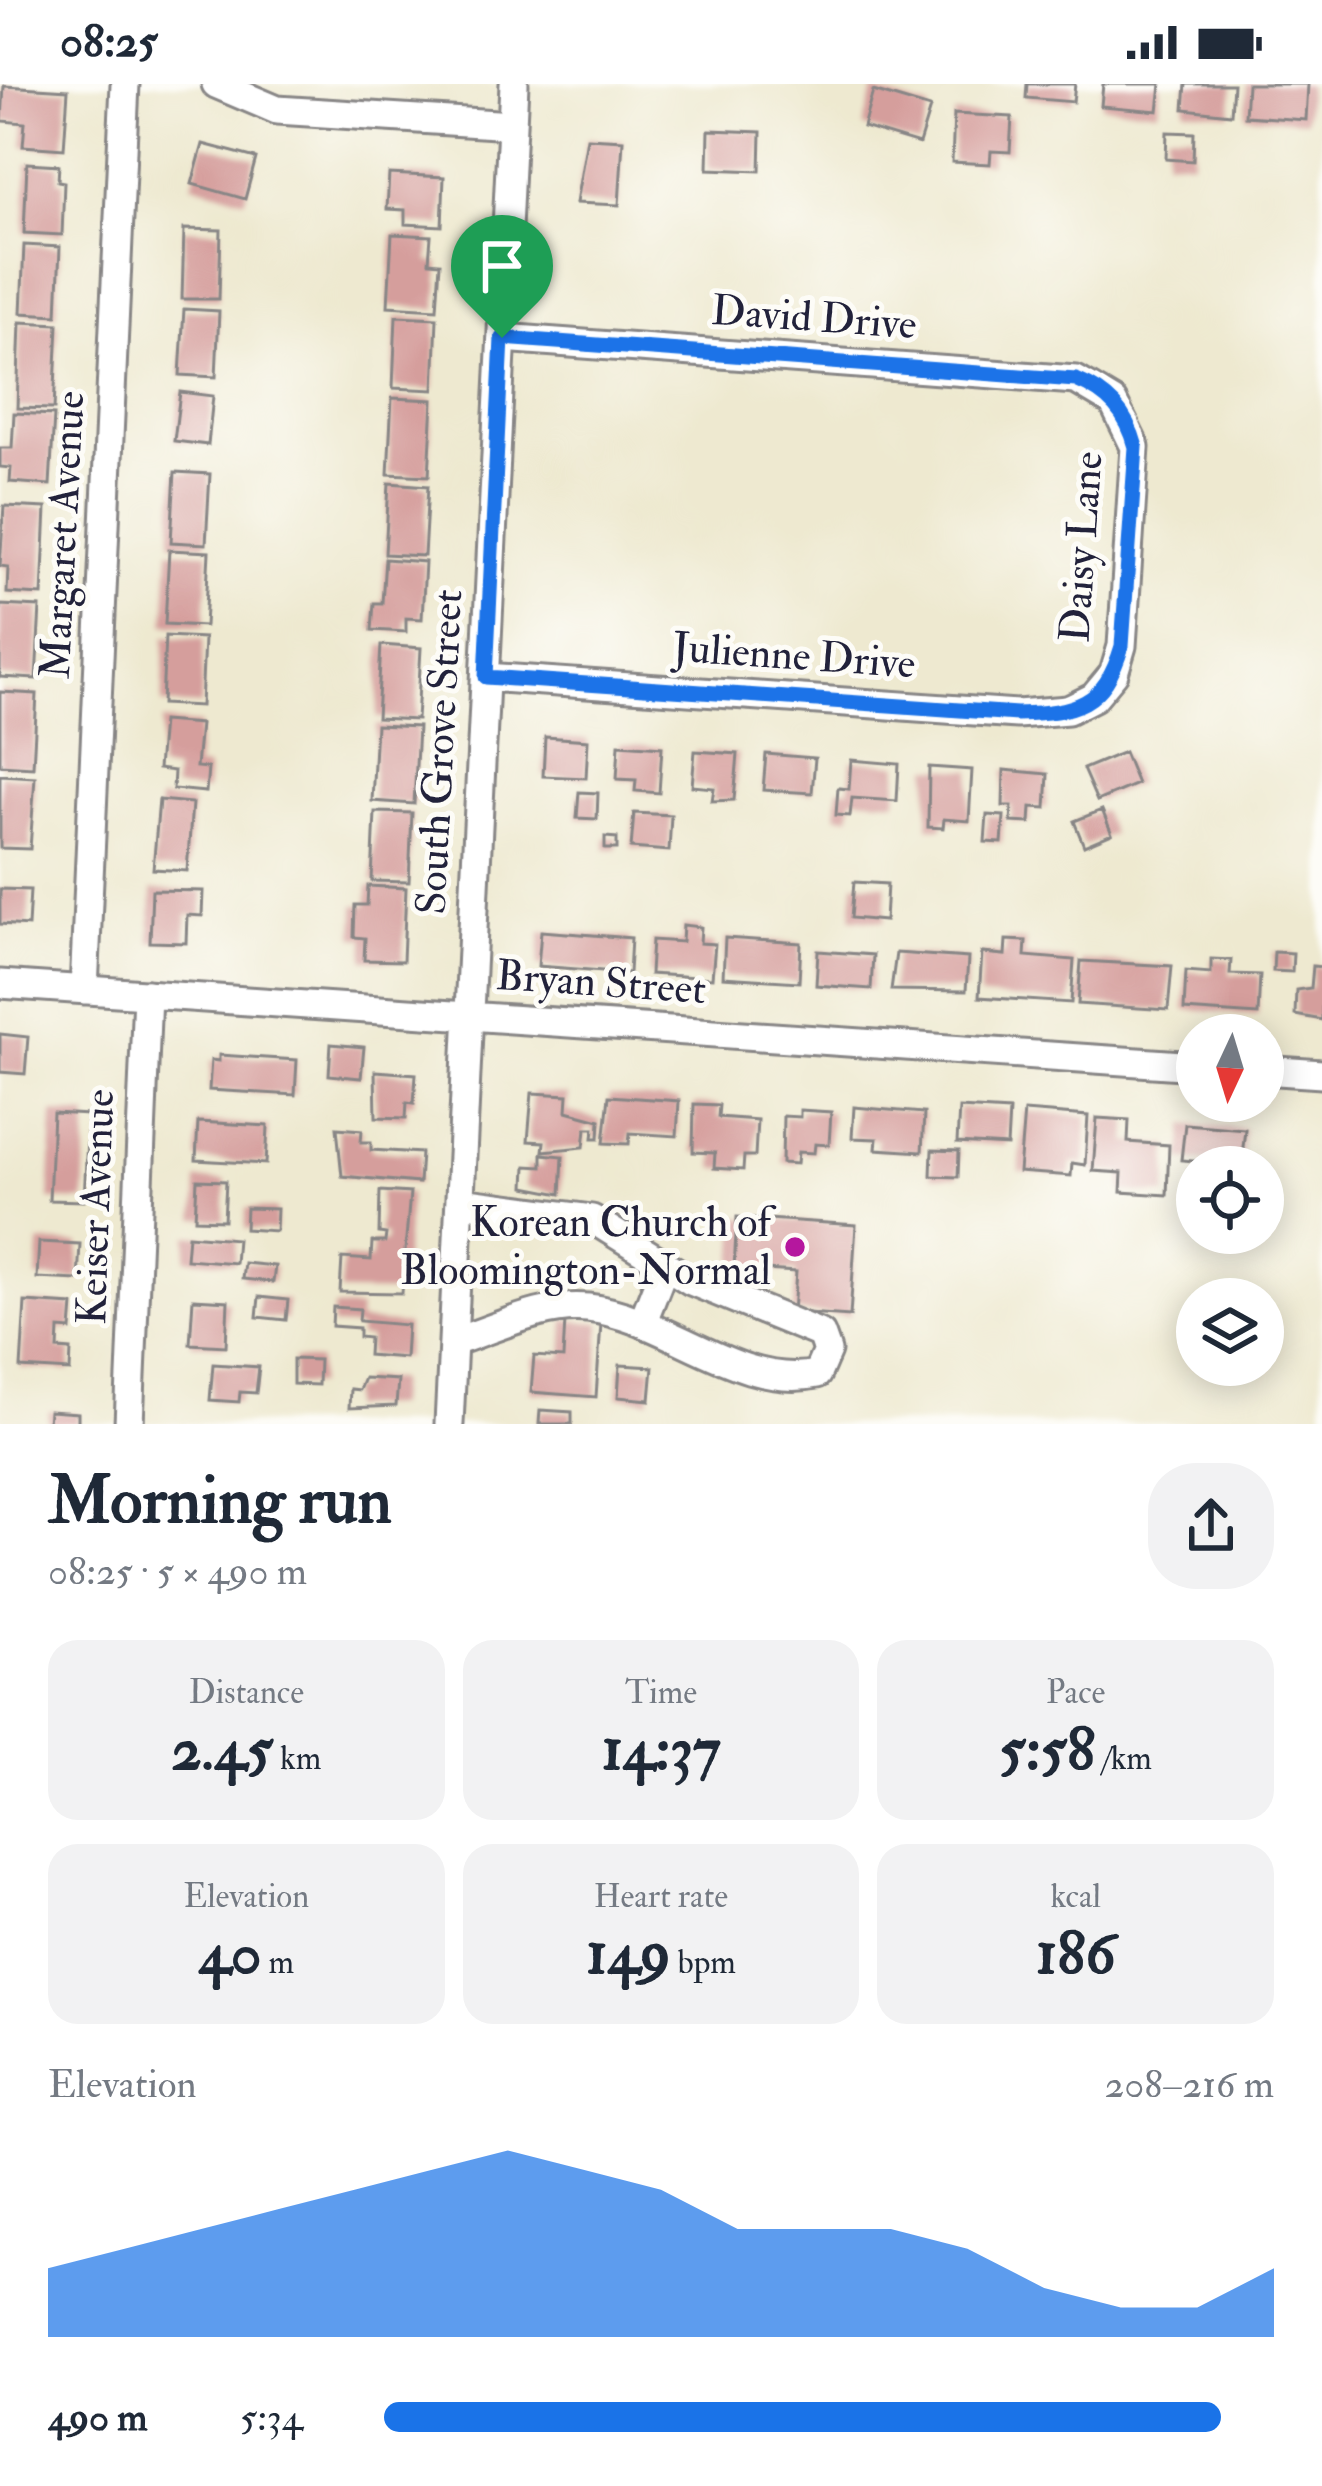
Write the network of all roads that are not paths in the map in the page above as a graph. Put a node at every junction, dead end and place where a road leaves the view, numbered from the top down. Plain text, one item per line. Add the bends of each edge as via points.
1 (125, 84) edge
2 (216, 84) edge
3 (514, 84) edge
4 (512, 125) junction
5 (502, 338) junction
6 (1113, 402) joint
7 (486, 677) junction
8 (1094, 697) joint
9 (0, 984) edge
10 (84, 990) junction
11 (147, 994) junction
12 (470, 1016) junction
13 (1176, 1065) edge
14 (1284, 1071) edge
15 (1322, 1074) edge
16 (460, 1202) junction
17 (664, 1264) junction
18 (643, 1321) junction
19 (453, 1342) junction
20 (129, 1424) edge
21 (449, 1424) edge

1 - 10 street, Margaret Avenue
2 - 4 street via 277,110
3 - 4 street, South Grove Street
4 - 5 street, South Grove Street
5 - 6 street, David Drive via 1076,380
5 - 7 street, South Grove Street
6 - 8 street, Daisy Lane via 1136,447 1122,646
7 - 8 street, Julienne Drive via 1017,714 1068,710
7 - 12 street, South Grove Street
9 - 10 street, Bryan Street
10 - 11 street, Bryan Street
11 - 12 street, Bryan Street
11 - 20 street, Keiser Avenue
12 - 13 street, Bryan Street
12 - 16 street, South Grove Street
14 - 15 street
16 - 17 street via 592,1219
16 - 19 street, South Grove Street
17 - 18 street
17 - 18 street via 821,1334 827,1351 817,1373 792,1379
18 - 19 street via 561,1307
19 - 21 street, South Grove Street

